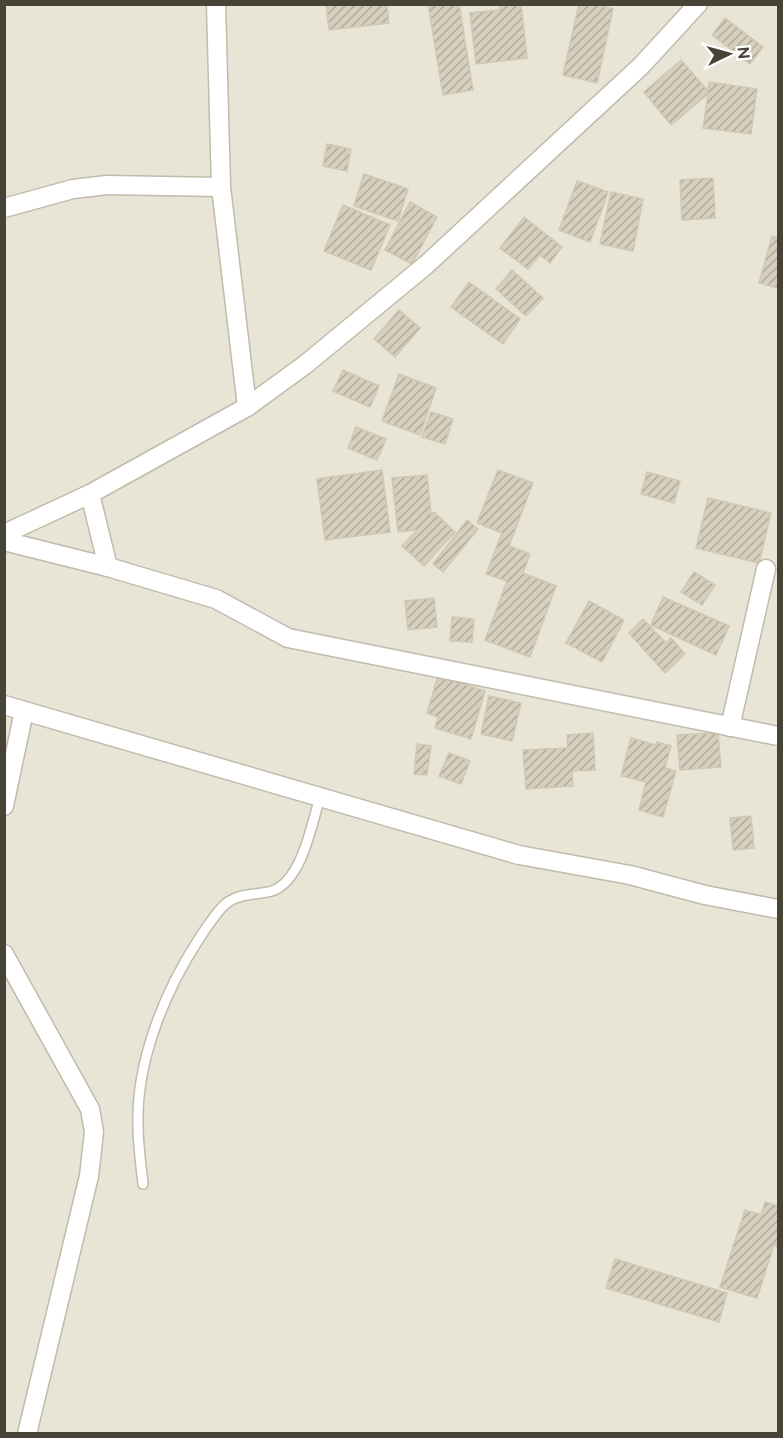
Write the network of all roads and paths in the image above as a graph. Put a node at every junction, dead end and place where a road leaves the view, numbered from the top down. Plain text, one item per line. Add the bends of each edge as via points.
1 (216, 4) edge
2 (698, 4) edge
3 (221, 187) junction
4 (4, 208) edge
5 (247, 407) junction
6 (90, 494) junction
7 (4, 534) edge
8 (4, 541) edge
9 (108, 567) junction
10 (766, 569) dead end
11 (4, 705) edge
12 (24, 711) junction
13 (730, 727) junction
14 (778, 736) edge
15 (320, 797) junction
16 (4, 806) edge
17 (778, 909) edge
18 (4, 954) edge
19 (143, 1184) dead end
20 (27, 1434) edge

1 - 3 street
2 - 5 street via 641,66 426,265
3 - 4 street via 107,184
3 - 5 street
5 - 6 street
6 - 7 street
6 - 9 street
8 - 9 street
9 - 13 street via 216,599 288,639
10 - 13 street
11 - 12 street
12 - 15 street
12 - 16 street
13 - 14 street
15 - 17 street via 519,855 630,875
15 - 19 lane via 301,860 287,880 273,891 227,902 181,966 144,1065 138,1124
18 - 20 street via 90,1109 94,1132 89,1176

